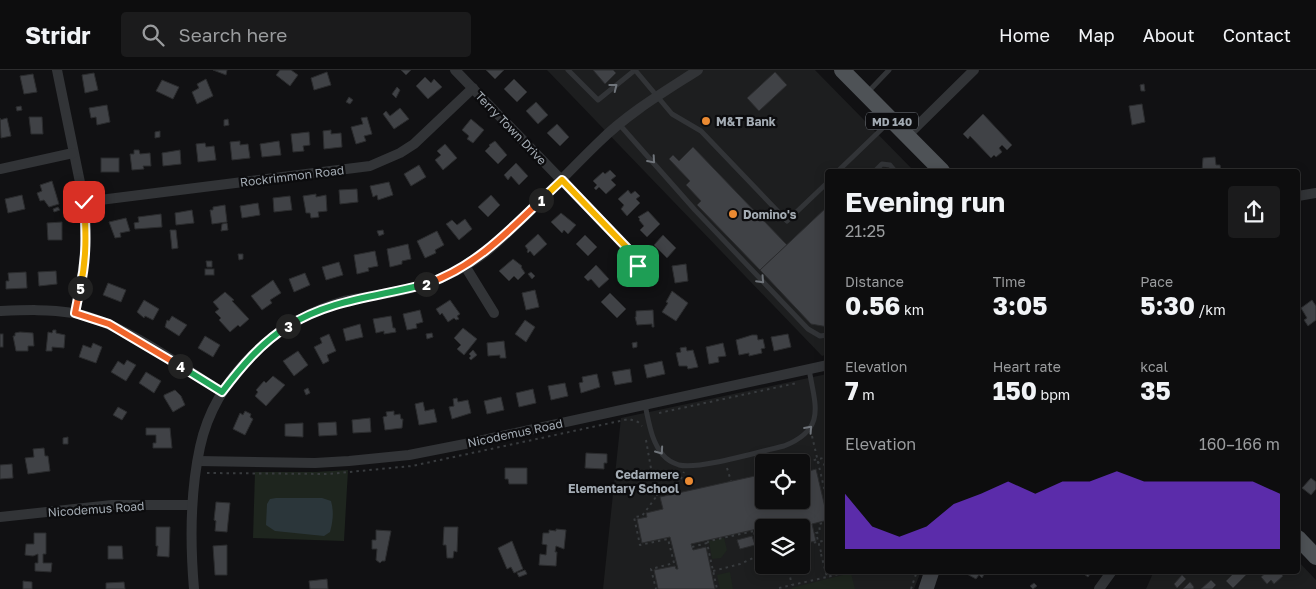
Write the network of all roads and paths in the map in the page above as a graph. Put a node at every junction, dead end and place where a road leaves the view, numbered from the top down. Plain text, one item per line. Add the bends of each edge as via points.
1 (57, 70) edge
2 (455, 70) edge
3 (568, 70) edge
4 (635, 70) edge
5 (698, 70) edge
6 (842, 70) edge
7 (889, 70) edge
8 (974, 70) edge
9 (473, 88) junction
10 (866, 94) junction
11 (658, 96) junction
12 (892, 120) junction
13 (619, 124) junction
14 (907, 136) junction
15 (73, 153) junction
16 (0, 169) edge
17 (840, 169) edge
18 (877, 169) edge
19 (893, 169) edge
20 (940, 169) edge
21 (562, 180) junction
22 (825, 185) edge
23 (1316, 193) edge
24 (1300, 196) edge
25 (84, 202) junction
26 (465, 266) junction
27 (642, 279) dead end
28 (0, 311) edge
29 (494, 312) dead end
30 (75, 313) junction
31 (825, 335) edge
32 (825, 366) edge
33 (808, 369) junction
34 (797, 383) dead end
35 (222, 392) junction
36 (645, 405) junction
37 (659, 413) dead end
38 (643, 427) dead end
39 (645, 435) dead end
40 (812, 436) dead end
41 (823, 458) dead end
42 (198, 461) junction
43 (817, 461) junction
44 (810, 462) edge
45 (825, 465) dead end
46 (726, 466) dead end
47 (684, 472) dead end
48 (208, 473) dead end
49 (731, 482) dead end
50 (656, 495) junction
51 (825, 496) edge
52 (192, 505) junction
53 (0, 517) edge
54 (825, 523) edge
55 (754, 531) joint
56 (755, 537) edge
57 (825, 540) edge
58 (1300, 540) edge
59 (818, 541) junction
60 (810, 543) edge
61 (707, 544) junction
62 (692, 547) dead end
63 (755, 556) edge
64 (1316, 558) edge
65 (825, 569) edge
66 (713, 571) junction
67 (789, 574) edge
68 (826, 574) edge
69 (838, 574) edge
70 (916, 574) edge
71 (931, 574) edge
72 (1110, 574) edge
73 (827, 577) junction
74 (792, 585) junction
75 (779, 588) edge
76 (194, 589) edge
77 (656, 589) edge
78 (717, 589) edge
79 (911, 589) edge
80 (926, 589) edge
81 (1099, 589) edge

1 - 15 street
2 - 9 street, Terry Town Drive
3 -> 4 lane via 598,100
4 - 11 lane
5 - 11 street
6 - 10 main road, MD 140
7 - 10 lane
8 - 14 street
9 - 21 street, Terry Town Drive
9 - 25 street, Rockrimmon Road via 414,144 370,166
10 - 12 main road, MD 140
11 - 13 street
11 - 22 lane via 677,118 701,131 787,221
12 - 14 main road, MD 140
12 - 17 lane
13 - 21 street
13 -> 31 lane via 808,329
14 - 20 main road, MD 140
15 - 16 street
15 - 25 street
18 - 19 lane via 882,164
21 - 26 street via 503,237
21 - 27 street, Terry Town Drive via 631,252
23 - 24 street
25 - 30 street via 86,257
26 - 29 street
26 - 35 street via 427,284 345,301 299,319 259,349
28 - 30 street
30 - 35 street via 124,332
32 - 33 street, Nicodemus Road
33 - 36 street, Nicodemus Road
36 -> 33 lane via 652,435 664,457 679,465 698,465 784,446 802,436 816,415
34 - 37 path
35 - 42 street via 206,427
36 - 42 street, Nicodemus Road via 409,454 315,463
38 - 48 path via 629,419 408,466 328,474
39 - 50 path
40 - 43 path
41 - 43 path
42 - 52 street
43 - 44 path
43 - 45 path
43 - 51 path
46 - 49 path
47 - 50 path via 676,490
50 - 77 path via 642,516 634,517 640,545 668,540 674,563 651,569
52 - 53 street, Nicodemus Road via 112,505
52 - 76 street
54 - 59 path via 819,524
55 - 56 path
55 - 61 path
57 - 59 path
58 - 64 main road
59 - 60 path
59 - 65 path
61 - 62 path
61 - 66 path
63 - 66 path
66 - 78 path
67 - 74 path
68 - 73 path
69 - 73 path
70 - 79 path
71 - 80 street
72 - 81 street
73 - 74 path
74 - 75 path

